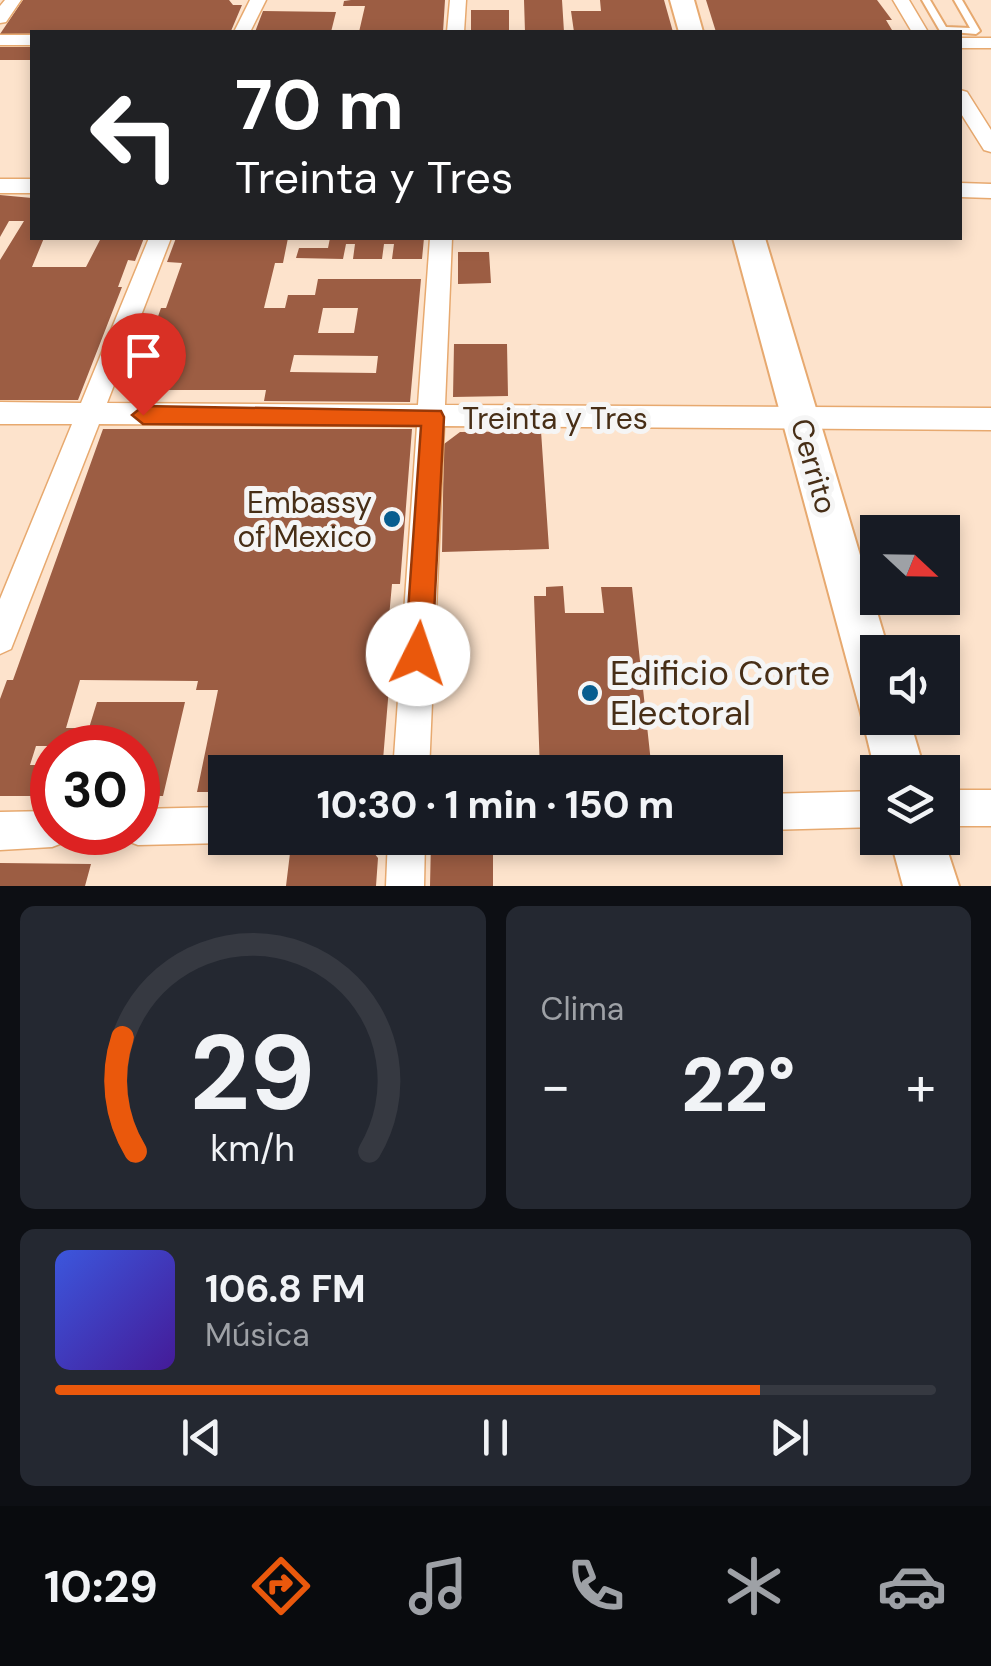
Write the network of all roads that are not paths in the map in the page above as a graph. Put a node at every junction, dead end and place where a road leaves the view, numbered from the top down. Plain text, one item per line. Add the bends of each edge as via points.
1 (13, 0) edge
2 (258, 0) edge
3 (458, 0) edge
4 (682, 0) edge
5 (901, 0) edge
6 (926, 0) edge
7 (958, 0) edge
8 (0, 18) edge
9 (243, 30) edge
10 (456, 30) edge
11 (690, 30) edge
12 (919, 30) edge
13 (943, 30) edge
14 (962, 31) edge
15 (0, 40) edge
16 (30, 40) edge
17 (962, 43) edge
18 (991, 44) edge
19 (962, 99) edge
20 (991, 146) edge
21 (0, 186) edge
22 (30, 186) edge
23 (962, 190) edge
24 (991, 190) edge
25 (159, 240) edge
26 (441, 240) edge
27 (750, 240) edge
28 (0, 413) edge
29 (88, 414) junction
30 (433, 417) junction
31 (800, 418) junction
32 (991, 420) edge
33 (861, 635) edge
34 (0, 638) edge
35 (412, 755) edge
36 (960, 808) edge
37 (991, 808) edge
38 (860, 809) edge
39 (783, 812) edge
40 (208, 825) edge
41 (160, 826) edge
42 (30, 829) edge
43 (0, 830) edge
44 (407, 855) edge
45 (922, 855) edge
46 (405, 886) edge
47 (931, 886) edge

1 - 8 street
2 - 9 street
3 - 10 street
4 - 11 street
5 - 12 street
6 - 13 lane
7 - 14 lane via 976,31
15 - 16 street
17 - 18 street
19 - 20 street
21 - 22 street
23 - 24 street
25 - 29 street
26 - 30 street
27 - 31 street, Cerrito
28 - 29 street, Treinta y Tres
29 - 30 street, Treinta y Tres
29 - 34 street
30 - 31 street, Treinta y Tres
30 - 35 street
31 - 32 street, Treinta y Tres
31 - 33 street, Cerrito
36 - 37 street
38 - 39 street
40 - 41 street
42 - 43 street
44 - 46 street
45 - 47 street

